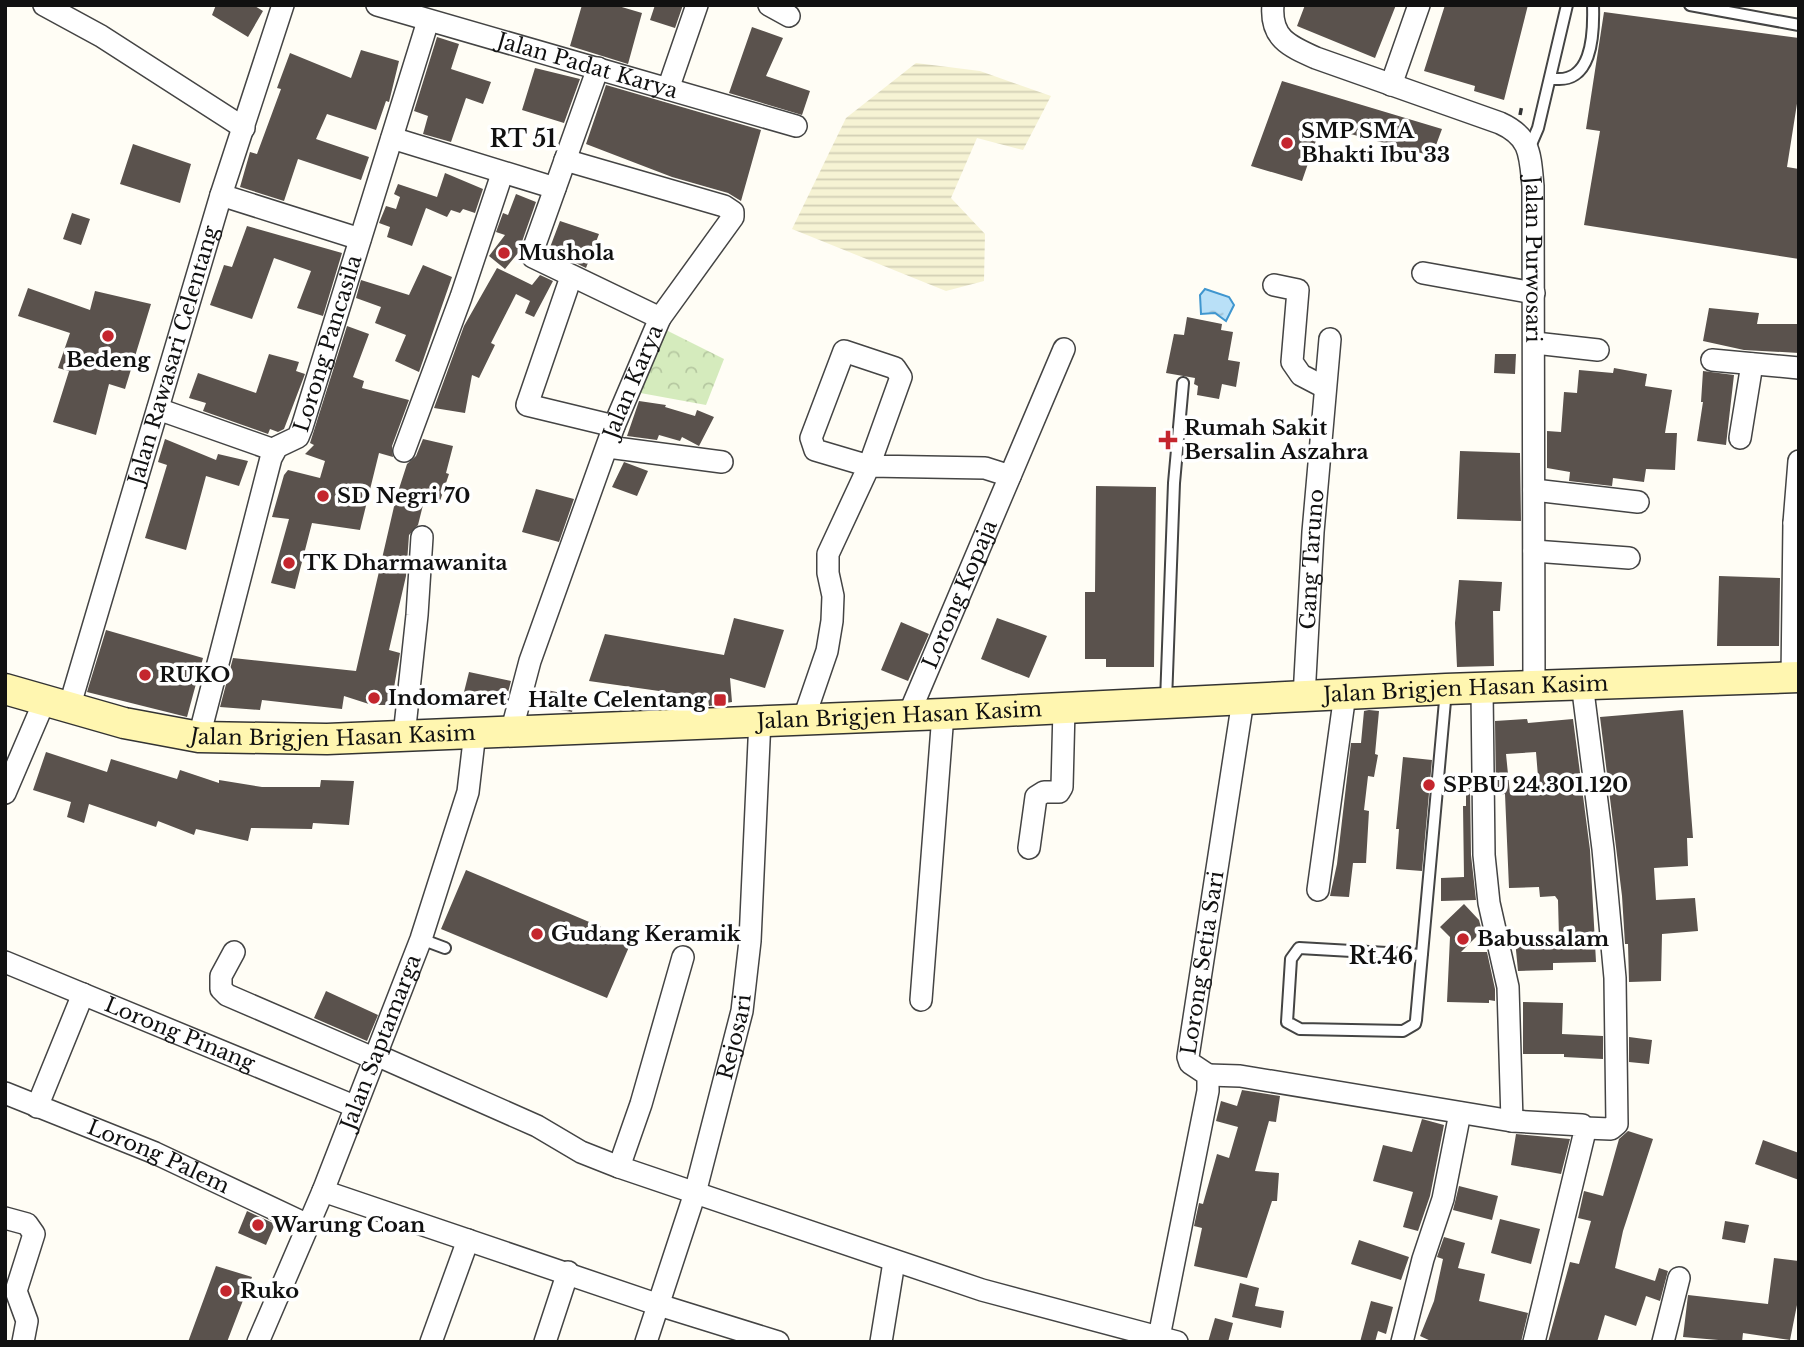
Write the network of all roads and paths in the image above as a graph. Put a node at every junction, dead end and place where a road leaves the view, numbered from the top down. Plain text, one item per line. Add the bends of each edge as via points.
1 (44, 5) edge
2 (283, 5) edge
3 (377, 5) edge
4 (696, 5) edge
5 (769, 5) edge
6 (1273, 5) edge
7 (1419, 5) edge
8 (1567, 5) edge
9 (1593, 5) edge
10 (1690, 5) edge
11 (789, 16) dead end
12 (428, 21) junction
13 (1799, 25) edge
14 (598, 68) junction
15 (1550, 78) junction
16 (1391, 85) junction
17 (668, 89) junction
18 (796, 126) dead end
19 (244, 128) junction
20 (392, 138) junction
21 (1527, 151) junction
22 (565, 160) junction
23 (502, 174) junction
24 (555, 188) junction
25 (221, 195) junction
26 (360, 239) junction
27 (1423, 272) dead end
28 (571, 277) junction
29 (1274, 285) dead end
30 (1534, 293) junction
31 (660, 318) junction
32 (1331, 340) dead end
33 (1535, 343) junction
34 (1064, 349) dead end
35 (1598, 350) dead end
36 (1712, 360) dead end
37 (1746, 363) junction
38 (1799, 368) edge
39 (1183, 383) dead end
40 (1324, 387) junction
41 (158, 409) junction
42 (614, 426) junction
43 (1740, 438) dead end
44 (607, 447) junction
45 (274, 450) junction
46 (404, 451) dead end
47 (1799, 461) edge
48 (722, 462) dead end
49 (869, 466) junction
50 (1010, 476) junction
51 (1534, 490) junction
52 (1638, 502) dead end
53 (1796, 523) edge
54 (422, 537) dead end
55 (1534, 551) junction
56 (1629, 558) dead end
57 (1795, 677) edge
58 (1582, 683) junction
59 (1534, 684) junction
60 (5, 689) edge
61 (1446, 689) junction
62 (1482, 690) junction
63 (1345, 694) junction
64 (1304, 697) junction
65 (1244, 700) junction
66 (1166, 704) junction
67 (57, 705) junction
68 (1063, 709) junction
69 (909, 714) junction
70 (943, 714) junction
71 (804, 718) junction
72 (760, 719) junction
73 (512, 729) junction
74 (475, 733) junction
75 (404, 736) junction
76 (200, 737) junction
77 (5, 793) edge
78 (1030, 848) dead end
79 (1318, 890) dead end
80 (421, 939) junction
81 (445, 948) dead end
82 (234, 952) dead end
83 (1422, 955) junction
84 (683, 957) dead end
85 (5, 962) edge
86 (83, 994) junction
87 (921, 1000) dead end
88 (373, 1056) junction
89 (1208, 1075) junction
90 (5, 1093) edge
91 (354, 1106) junction
92 (37, 1107) junction
93 (1460, 1113) junction
94 (1512, 1121) junction
95 (1584, 1128) junction
96 (619, 1167) junction
97 (323, 1191) junction
98 (695, 1193) junction
99 (5, 1218) edge
100 (308, 1225) junction
101 (468, 1240) junction
102 (894, 1262) junction
103 (568, 1272) junction
104 (1679, 1278) dead end
105 (659, 1305) junction
106 (753, 1338) edge
107 (1168, 1339) edge
108 (23, 1342) edge
109 (258, 1342) edge
110 (431, 1342) edge
111 (545, 1342) edge
112 (646, 1342) edge
113 (778, 1342) edge
114 (881, 1342) edge
115 (1402, 1342) edge
116 (1534, 1342) edge
117 (1664, 1342) edge

1 - 19 street
2 - 19 street, Jalan Rawasari Celentang
3 - 12 street, Jalan Padat Karya
4 - 17 street
5 - 11 street
6 - 16 street, Jalan Purwosari via 1275,31 1288,45
7 - 16 street
8 - 15 lane
9 - 15 lane via 1586,63 1575,77
10 - 13 lane
12 - 14 street, Jalan Padat Karya
12 - 20 street, Lorong Pancasila
14 - 17 street, Jalan Padat Karya
14 - 22 street, Jalan Karya
15 - 21 lane via 1538,128
16 - 21 street, Jalan Purwosari via 1517,131
17 - 18 street, Jalan Padat Karya
19 - 25 street, Jalan Rawasari Celentang
20 - 23 street
20 - 26 street, Lorong Pancasila
21 - 30 street, Jalan Purwosari via 1533,186
22 - 24 street, Jalan Karya
22 - 31 street via 733,212
23 - 24 street
23 - 46 street
24 - 28 street, Jalan Karya via 533,254
25 - 26 street
25 - 41 street, Jalan Rawasari Celentang
26 - 45 street, Lorong Pancasila via 300,434
27 - 30 street
28 - 31 street, Jalan Karya
28 - 42 street via 527,405
29 - 40 street via 1298,290 1292,362 1301,374
30 - 33 street, Jalan Purwosari
31 - 42 street, Jalan Karya
32 - 40 street, Gang Taruno
33 - 35 street
33 - 51 street, Jalan Purwosari
34 - 50 street, Lorong Kopaja
36 - 37 street
37 - 38 street
37 - 43 street
39 - 66 lane via 1174,483
40 - 64 street, Gang Taruno
41 - 45 street
41 - 67 street, Jalan Rawasari Celentang
42 - 44 street, Jalan Karya
44 - 48 street
44 - 73 street, Jalan Karya via 530,661
45 - 76 street, Lorong Pancasila
47 - 53 street
49 - 49 street via 811,445 847,350 901,373
49 - 50 street via 985,468
49 - 71 street via 828,554 832,621 827,651
50 - 69 street, Lorong Kopaja
51 - 52 street
51 - 55 street, Jalan Purwosari
53 - 57 street
54 - 75 street
55 - 56 street
55 - 59 street, Jalan Purwosari
57 - 58 street, Jalan Brigjen Hasan Kasim
58 - 59 street, Jalan Brigjen Hasan Kasim
58 - 95 street via 1615,987 1617,1124 1611,1129
59 - 62 street, Jalan Brigjen Hasan Kasim
60 - 67 street, Jalan Brigjen Hasan Kasim
61 - 62 street, Jalan Brigjen Hasan Kasim
61 - 63 street, Jalan Brigjen Hasan Kasim
61 - 83 lane
62 - 94 street via 1484,855 1489,903 1509,995
63 - 64 street, Jalan Brigjen Hasan Kasim
63 - 79 street
64 - 65 street, Jalan Brigjen Hasan Kasim
65 - 66 street, Jalan Brigjen Hasan Kasim
65 - 89 street, Lorong Setia Sari via 1188,1057
66 - 68 street, Jalan Brigjen Hasan Kasim
67 - 76 street, Jalan Brigjen Hasan Kasim
67 - 77 street
68 - 70 street, Jalan Brigjen Hasan Kasim
68 - 78 street via 1062,787 1059,792 1036,797
69 - 70 street, Jalan Brigjen Hasan Kasim
69 - 71 street, Jalan Brigjen Hasan Kasim
70 - 87 street
71 - 72 street, Jalan Brigjen Hasan Kasim
72 - 73 street, Jalan Brigjen Hasan Kasim
72 - 98 street, Rejosari via 745,985 737,1035
73 - 74 street, Jalan Brigjen Hasan Kasim
74 - 75 street, Jalan Brigjen Hasan Kasim
74 - 80 street, Jalan Saptamarga via 468,792
75 - 76 street, Jalan Brigjen Hasan Kasim
80 - 81 lane
80 - 88 street, Jalan Saptamarga
82 - 88 street via 221,976 221,989 227,995
83 - 83 lane via 1416,1020 1410,1029 1300,1029 1287,1022 1291,959 1299,948
84 - 96 street
85 - 86 street, Lorong Pinang
86 - 91 street, Lorong Pinang
86 - 92 street
88 - 91 street, Jalan Saptamarga
88 - 96 street via 537,1126 581,1152
89 - 93 street via 1240,1076
89 - 107 street, Lorong Setia Sari
90 - 92 street, Lorong Palem
91 - 97 street, Jalan Saptamarga
92 - 100 street, Lorong Palem via 155,1153
93 - 94 street
93 - 115 street via 1443,1199
94 - 95 street
95 - 116 street
96 - 98 street
97 - 100 street, Jalan Saptamarga
97 - 101 street
98 - 102 street
98 - 105 street, Rejosari
99 - 108 street via 27,1224 34,1234 16,1292 27,1321
100 - 109 street, Jalan Saptamarga
101 - 103 street
101 - 110 street
102 - 107 street
102 - 114 street
103 - 105 street
103 - 111 street
104 - 117 street
105 - 106 street
105 - 112 street, Rejosari
106 - 113 street

